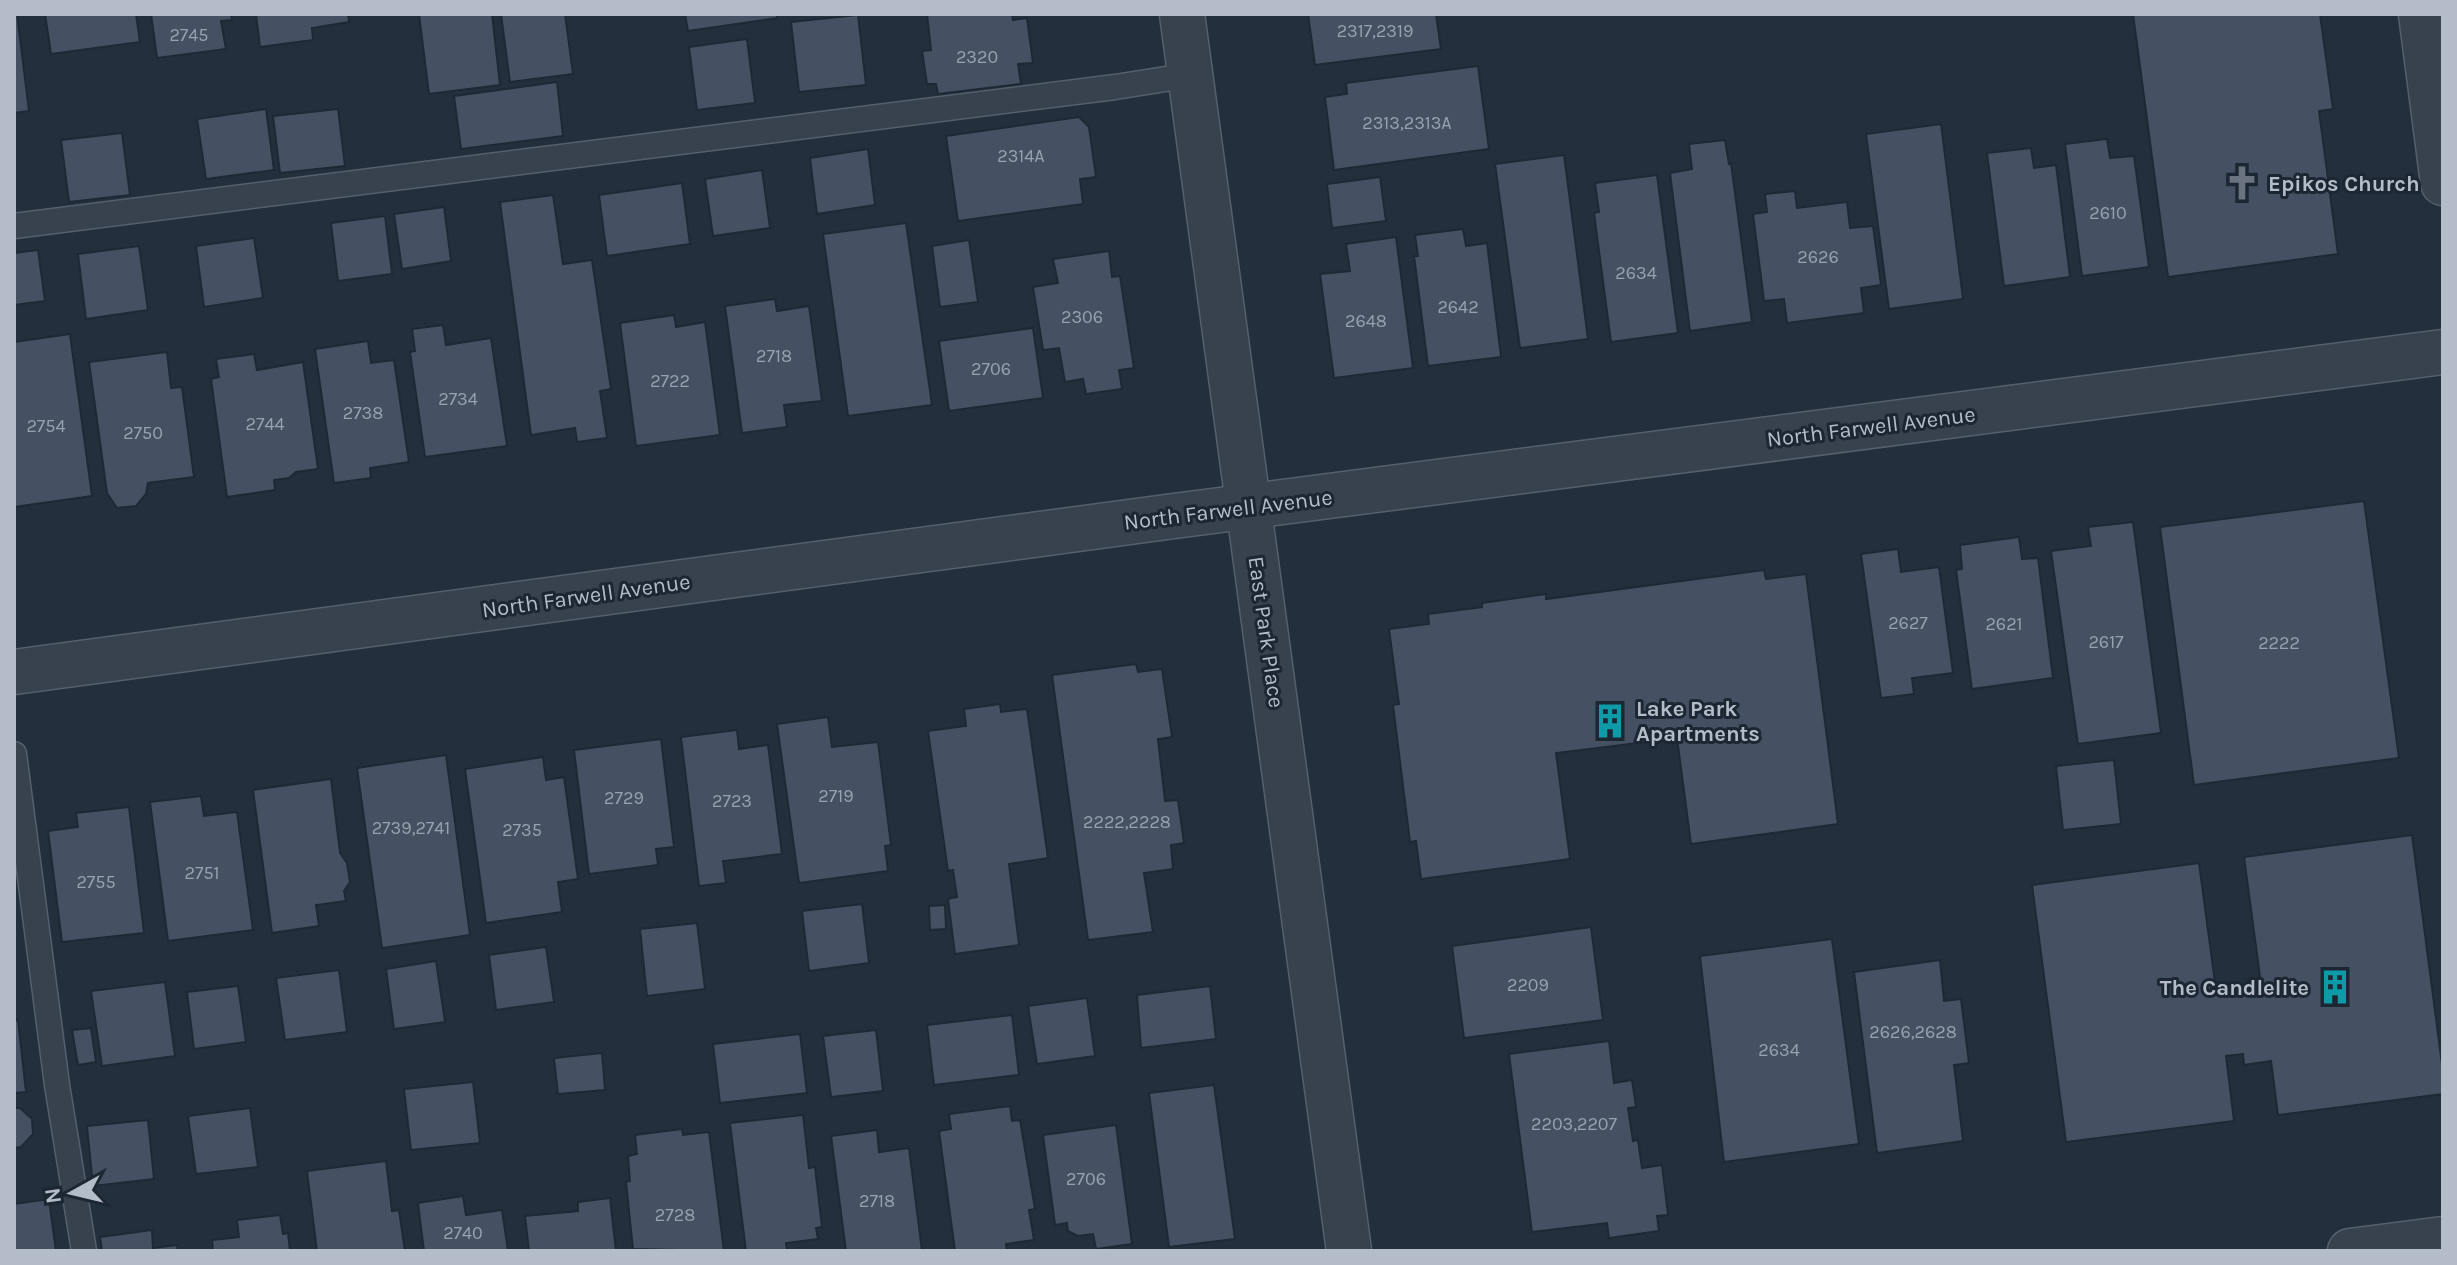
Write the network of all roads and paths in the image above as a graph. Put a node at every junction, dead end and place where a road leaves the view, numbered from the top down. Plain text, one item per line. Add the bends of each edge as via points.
1 (1182, 14) edge
2 (2421, 14) edge
3 (1191, 75) junction
4 (2443, 183) edge
5 (14, 226) edge
6 (2443, 352) edge
7 (1250, 507) junction
8 (14, 672) edge
9 (14, 754) edge
10 (2443, 1239) edge
11 (84, 1251) edge
12 (1349, 1251) edge
13 (2350, 1251) edge

1 - 3 street, East Park Place
2 - 4 street
3 - 5 lane
3 - 7 street, East Park Place
6 - 7 street, North Farwell Avenue
7 - 8 street, North Farwell Avenue
7 - 12 street, East Park Place
9 - 11 lane
10 - 13 street

